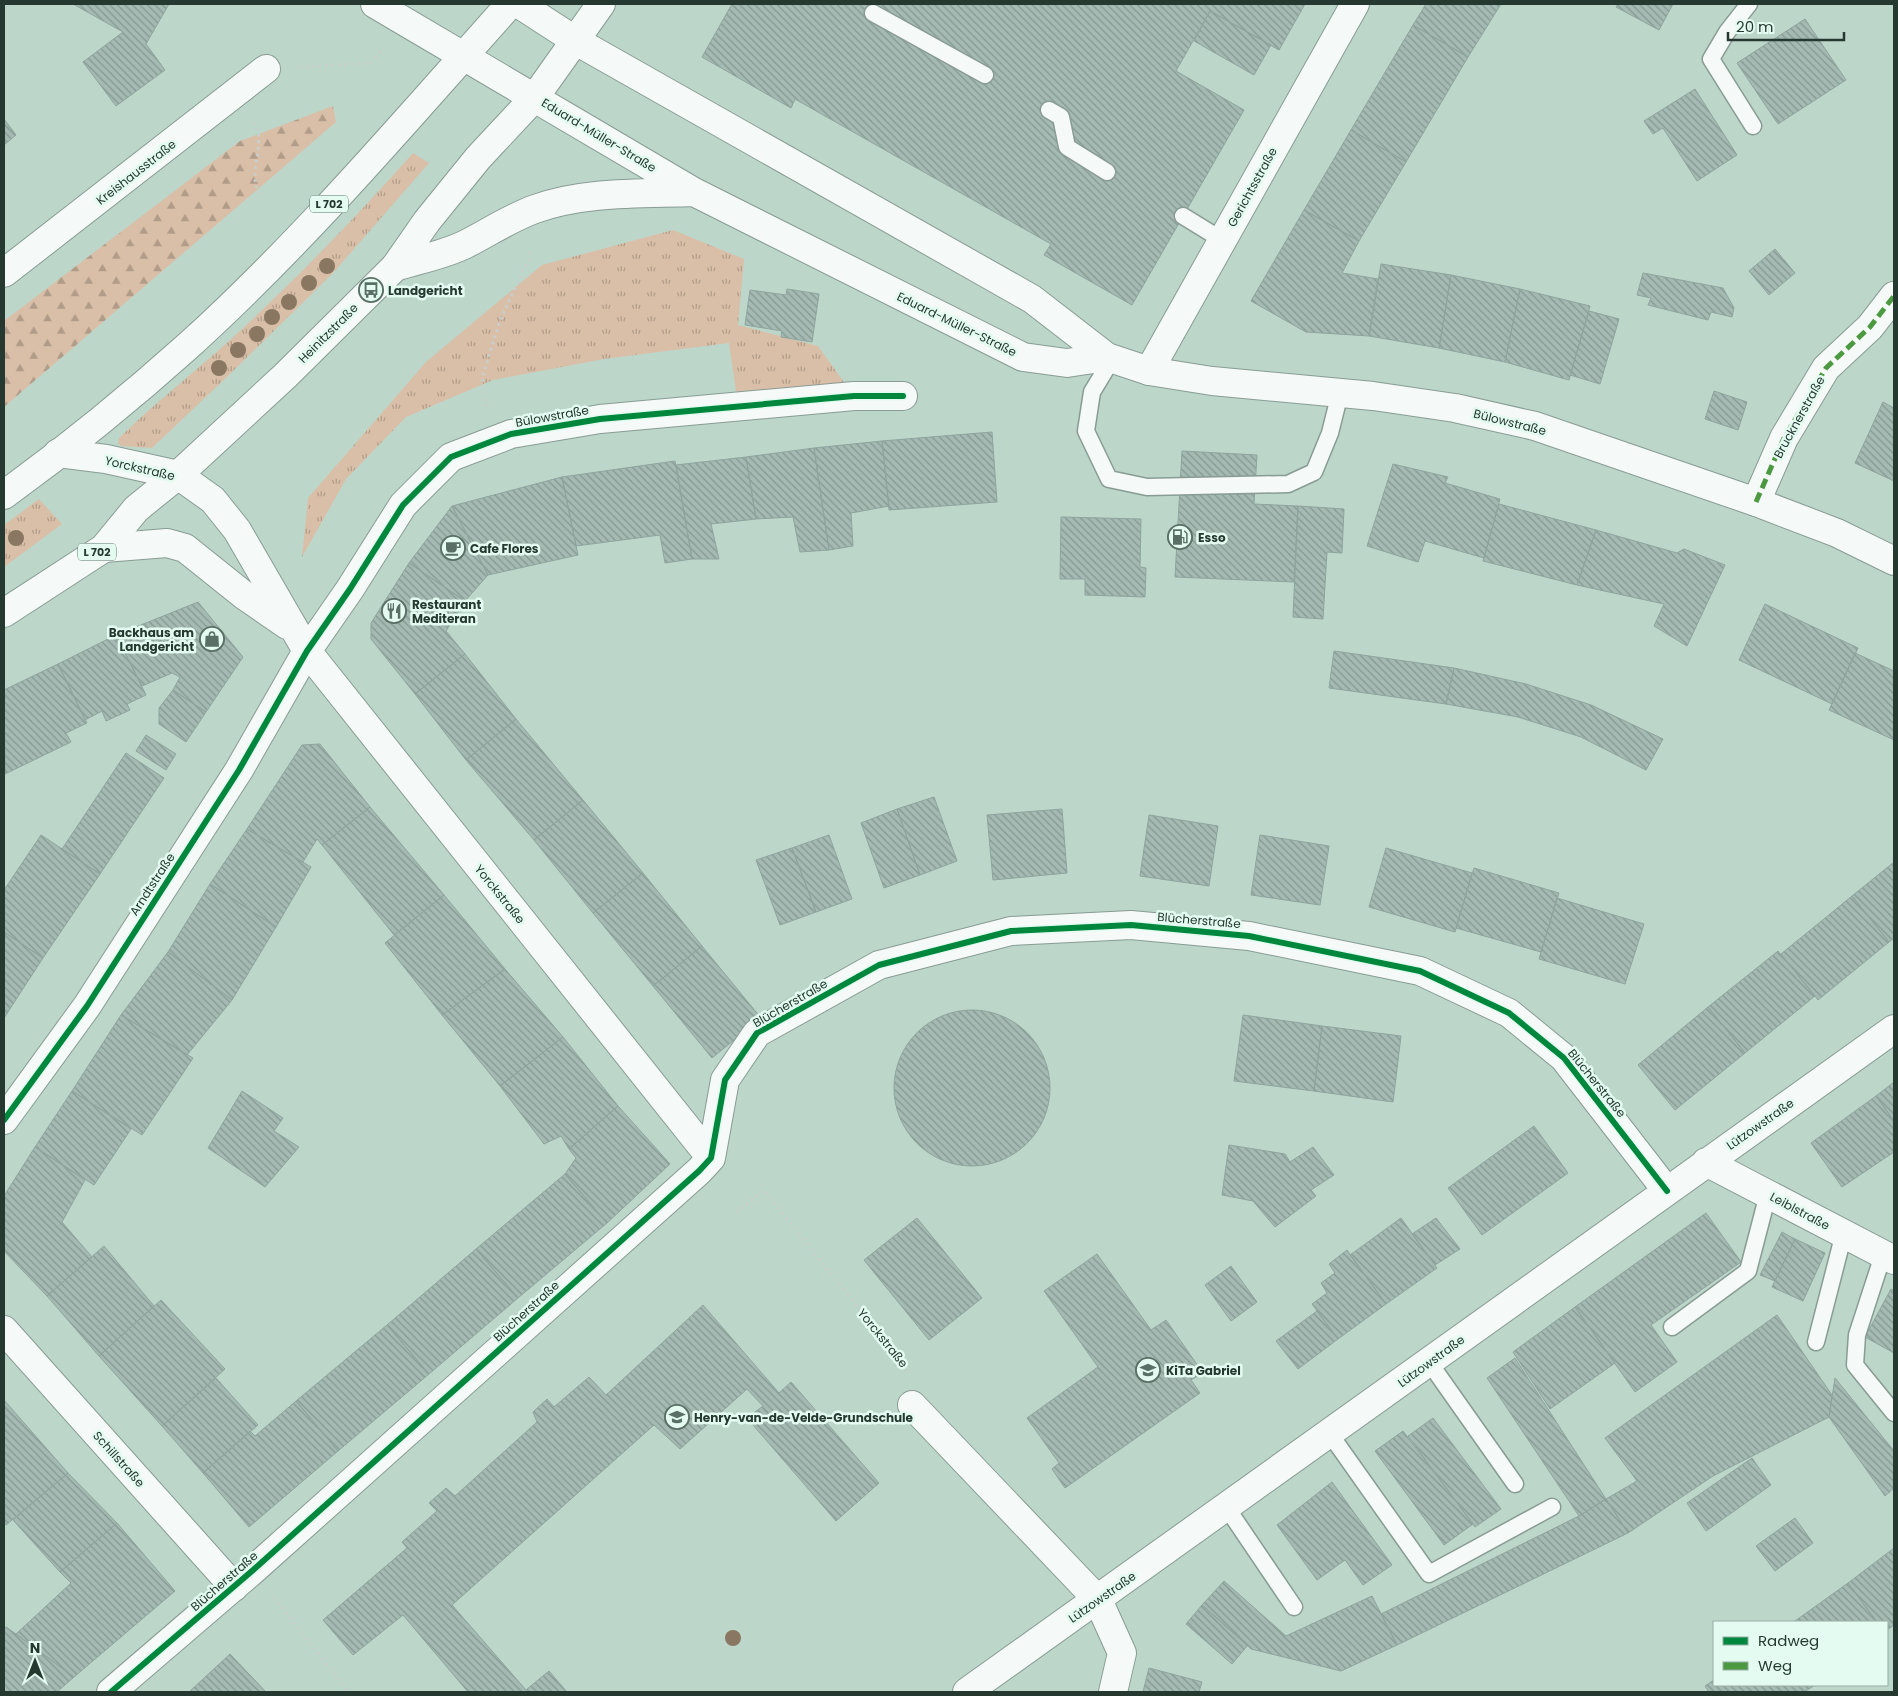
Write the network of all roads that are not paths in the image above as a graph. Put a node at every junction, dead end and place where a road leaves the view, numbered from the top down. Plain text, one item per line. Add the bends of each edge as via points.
1 (375, 4) edge
2 (510, 4) edge
3 (519, 4) edge
4 (602, 4) edge
5 (1355, 4) edge
6 (1749, 4) edge
7 (873, 13) dead end
8 (576, 41) junction
9 (462, 57) junction
10 (266, 69) road end
11 (986, 76) dead end
12 (535, 97) junction
13 (1049, 110) dead end
14 (1753, 126) dead end
15 (1107, 172) dead end
16 (694, 192) junction
17 (1183, 216) dead end
18 (1222, 240) junction
19 (395, 267) junction
20 (4, 273) edge
21 (1894, 296) edge
22 (1110, 358) junction
23 (1149, 371) junction
24 (1340, 393) junction
25 (903, 396) dead end
26 (58, 453) junction
27 (178, 475) junction
28 (4, 495) edge
29 (1756, 502) junction
30 (104, 548) junction
31 (1894, 561) edge
32 (4, 613) edge
33 (293, 629) junction
34 (307, 652) junction
35 (1894, 1028) edge
36 (4, 1120) edge
37 (710, 1158) junction
38 (1706, 1162) junction
39 (1668, 1191) junction
40 (1768, 1194) junction
41 (1844, 1233) junction
42 (1889, 1257) edge
43 (1672, 1327) dead end
44 (4, 1330) edge
45 (1816, 1342) dead end
46 (1429, 1362) junction
47 (912, 1405) road end
48 (1894, 1413) edge
49 (1330, 1434) junction
50 (1515, 1484) dead end
51 (1552, 1507) dead end
52 (1226, 1508) junction
53 (243, 1579) junction
54 (1098, 1600) junction
55 (1294, 1607) dead end
56 (110, 1692) edge
57 (967, 1692) edge
58 (1114, 1692) edge

1 - 9 street, Eduard-Müller-Straße
2 - 9 street, L 702
3 - 8 street
4 - 8 street, Heinitzstraße
5 - 18 street, Gerichtsstraße
6 - 14 lane via 1711,59
7 - 11 lane
8 - 12 street, Heinitzstraße / L 702
8 - 22 street via 1032,299
9 - 12 street, Eduard-Müller-Straße
9 - 26 street, L 702 via 297,239 189,345
10 - 20 street, Kreishausstraße
12 - 16 street, Eduard-Müller-Straße
12 - 19 street, Heinitzstraße / L 702 via 478,158
13 - 15 lane via 1061,117 1067,147
16 - 19 street, L 702 via 620,195 536,208 463,246
16 - 22 street, Eduard-Müller-Straße via 1023,357 1067,363
17 - 18 lane
18 - 23 street, Gerichtsstraße
19 - 27 street, Heinitzstraße / L 702
21 - 29 street, Brucknerstraße via 1870,327 1826,368 1784,438
22 - 23 street, Bülowstraße
22 - 24 lane via 1092,392 1086,431 1109,479 1147,487 1288,484 1314,472 1330,433
23 - 24 street, Bülowstraße
24 - 29 street, Bülowstraße via 1455,408 1535,426
25 - 34 street, Bülowstraße via 854,396 609,418 512,434 451,457 403,505
26 - 27 street, Yorckstraße
26 - 28 street, L 702
27 - 30 street, Heinitzstraße / L 702 via 136,509
27 - 33 street, Yorckstraße via 213,500 237,530
29 - 31 street, Bülowstraße via 1837,533
30 - 32 street, Heinitzstraße / L 702
30 - 33 street, Yorckstraße via 167,543 185,548 244,596
33 - 34 street, Yorckstraße
34 - 36 street, Arndtstraße via 239,770 87,1006
34 - 37 street, Yorckstraße
35 - 38 street, Lützowstraße
37 - 39 street, Blücherstraße via 725,1080 757,1033 879,965 1010,931 1131,925 1249,936 1420,971 1509,1013 1564,1058
37 - 53 street, Blücherstraße
38 - 39 street, Lützowstraße
38 - 40 street, Leiblstraße
39 - 46 street, Lützowstraße
40 - 41 street, Leiblstraße
40 - 43 lane via 1748,1271
41 - 42 street, Leiblstraße
41 - 45 lane
42 - 48 lane via 1857,1335 1855,1365
44 - 53 street, Schillstraße
46 - 49 street, Lützowstraße
46 - 50 lane
47 - 54 street
49 - 51 lane via 1429,1574
49 - 52 street, Lützowstraße
52 - 54 street, Lützowstraße
52 - 55 lane
53 - 56 street, Blücherstraße
54 - 57 street, Lützowstraße
54 - 58 street via 1122,1653

